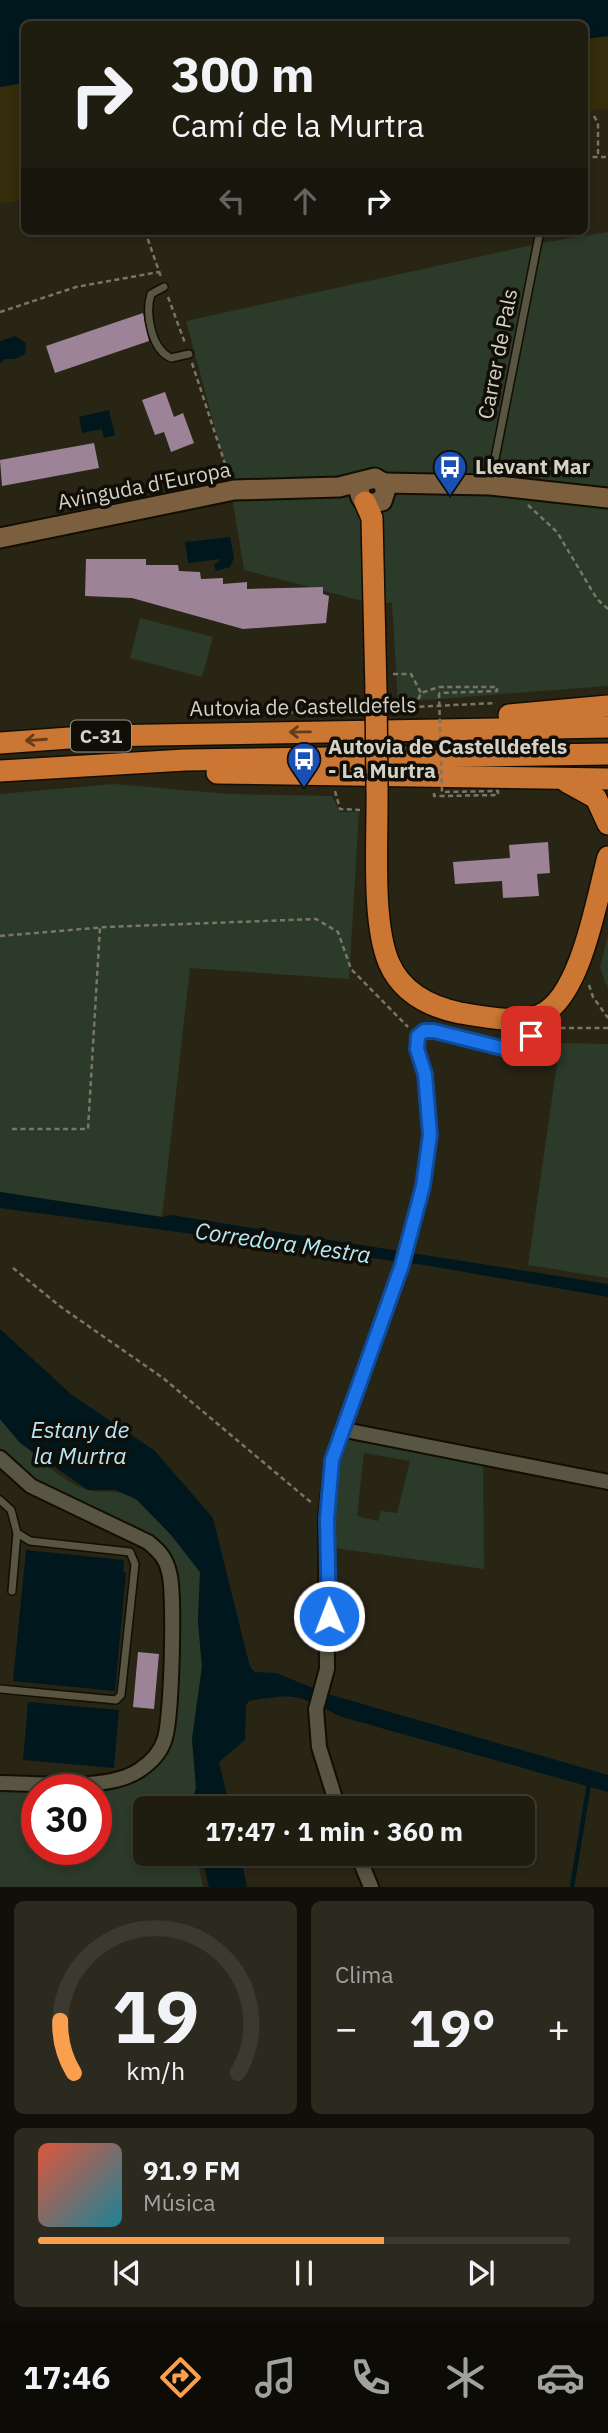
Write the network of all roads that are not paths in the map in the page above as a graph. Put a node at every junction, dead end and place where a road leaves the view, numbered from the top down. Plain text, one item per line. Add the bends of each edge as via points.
1 (539, 235) edge
2 (164, 287) dead end
3 (189, 354) dead end
4 (490, 485) junction
5 (373, 497) junction
6 (608, 498) edge
7 (0, 538) edge
8 (608, 706) edge
9 (608, 727) edge
10 (393, 730) junction
11 (0, 743) edge
12 (608, 754) edge
13 (61, 766) junction
14 (0, 771) edge
15 (551, 779) junction
16 (608, 779) edge
17 (608, 824) edge
18 (608, 857) edge
19 (531, 1017) junction
20 (345, 1430) junction
21 (0, 1458) edge
22 (608, 1482) edge
23 (0, 1500) edge
24 (17, 1533) junction
25 (12, 1591) dead end
26 (0, 1690) edge
27 (0, 1783) edge
28 (334, 1796) edge
29 (363, 1866) edge
30 (372, 1887) edge

1 - 4 lane, Carrer de Pals
2 - 3 lane via 151,294 147,311 159,350 171,358
4 - 5 street, Avinguda d'Europa via 413,483
4 - 6 street, Avinguda d'Europa
5 - 7 street, Avinguda d'Europa via 339,487 234,490
5 - 19 highway, bridge via 380,924 389,964 399,981 429,1004 512,1019
8 - 10 highway
9 - 10 highway, Autovia de Castelldefels / C-31
10 -> 11 highway, Autovia de Castelldefels / C-31 via 97,736
12 - 13 highway, C-31
13 - 14 highway, C-31
13 - 15 highway via 228,774
15 - 16 highway
15 - 17 highway via 591,793
18 - 19 highway via 570,982 549,1010
19 - 20 street via 531,1036 518,1049 434,1031 418,1036 430,1135 423,1186 402,1265 362,1370
20 - 22 street
20 - 28 street via 332,1460 327,1513 328,1656 316,1709 319,1747
21 - 27 street via 31,1486 148,1542 163,1556 170,1574 171,1635 165,1741 139,1771 113,1782
23 - 24 lane via 11,1510
24 - 25 lane
24 - 26 lane via 30,1541 130,1552 135,1564 121,1695 116,1700
29 - 30 street

